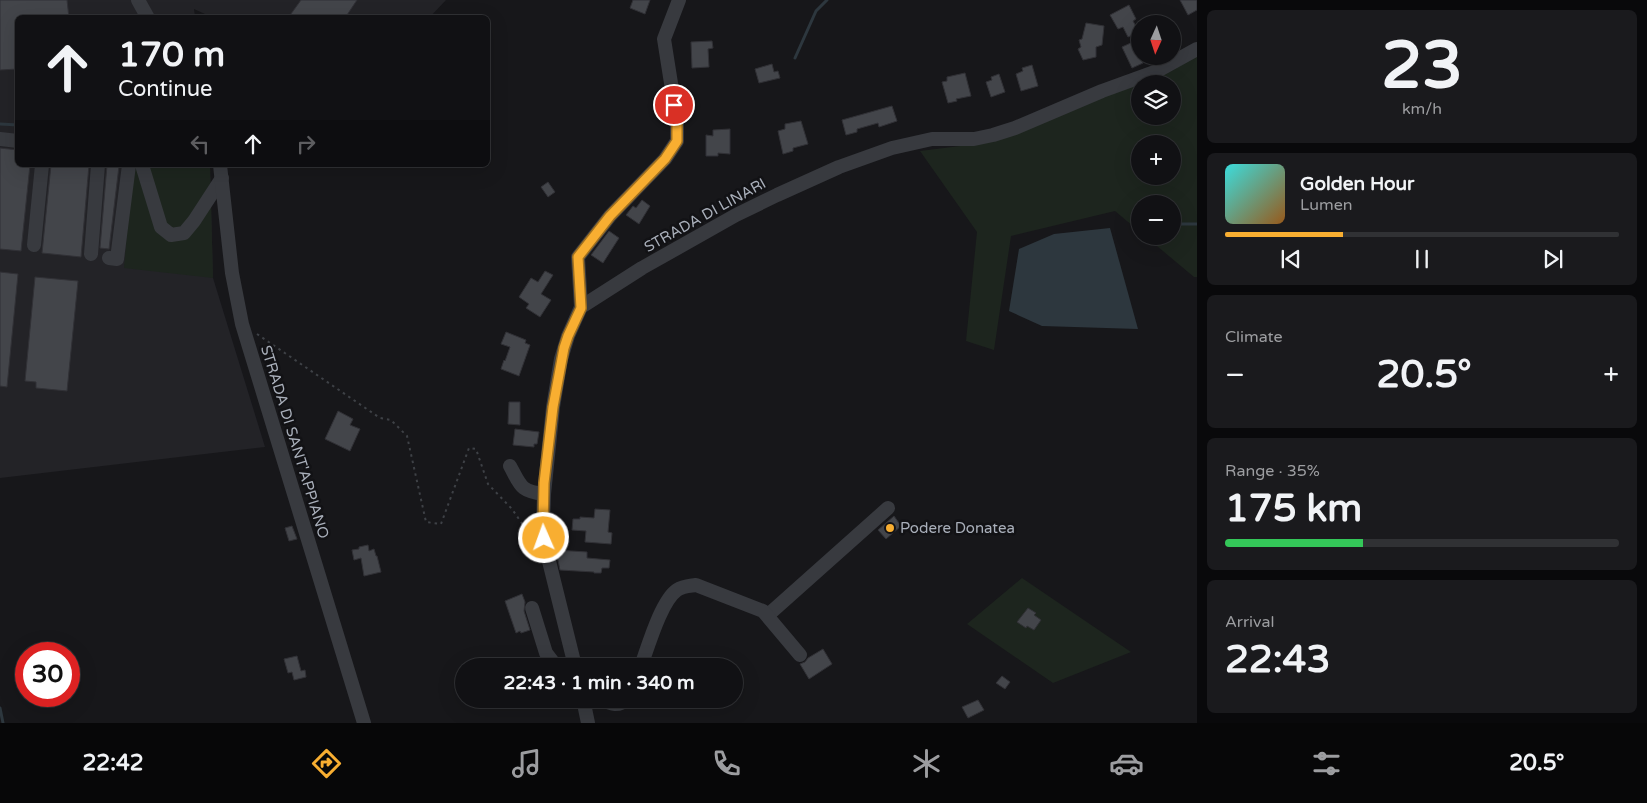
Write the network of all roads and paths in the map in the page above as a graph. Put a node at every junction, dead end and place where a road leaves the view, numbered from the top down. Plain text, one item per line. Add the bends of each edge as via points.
1 (138, 0) edge
2 (679, 0) edge
3 (146, 15) edge
4 (1197, 49) edge
5 (0, 139) edge
6 (15, 141) edge
7 (42, 167) edge
8 (98, 167) edge
9 (129, 167) edge
10 (143, 167) edge
11 (221, 172) edge
12 (34, 245) dead end
13 (91, 254) dead end
14 (108, 258) dead end
15 (581, 308) junction
16 (257, 335) dead end
17 (510, 466) dead end
18 (544, 494) junction
19 (888, 508) dead end
20 (546, 549) junction
21 (532, 608) dead end
22 (768, 615) junction
23 (800, 655) dead end
24 (550, 658) edge
25 (573, 658) edge
26 (644, 658) edge
27 (585, 708) edge
28 (364, 723) edge
29 (588, 723) edge

1 - 3 street
2 - 15 street via 664,39 677,121 677,141 665,159 610,216 578,257
4 - 15 street, STRADA DI LINARI via 1157,71 1015,128 974,139 932,139 892,148 777,194 642,268
5 - 6 street
7 - 12 street
8 - 13 street
9 - 14 street via 117,259
10 - 11 street via 161,227 171,234 184,233 194,222
11 - 28 street, STRADA DI SANT'APPIANO via 232,273 242,324
15 - 18 street via 561,359
16 - 20 path via 380,418 391,420 407,436 426,522 441,524 469,448 476,449 488,484 512,508 536,544
17 - 18 street via 522,488
18 - 20 street
19 - 22 street
20 - 25 street
21 - 24 street
22 - 23 street
22 - 26 street via 754,606 705,588 685,586 666,603
27 - 29 street

